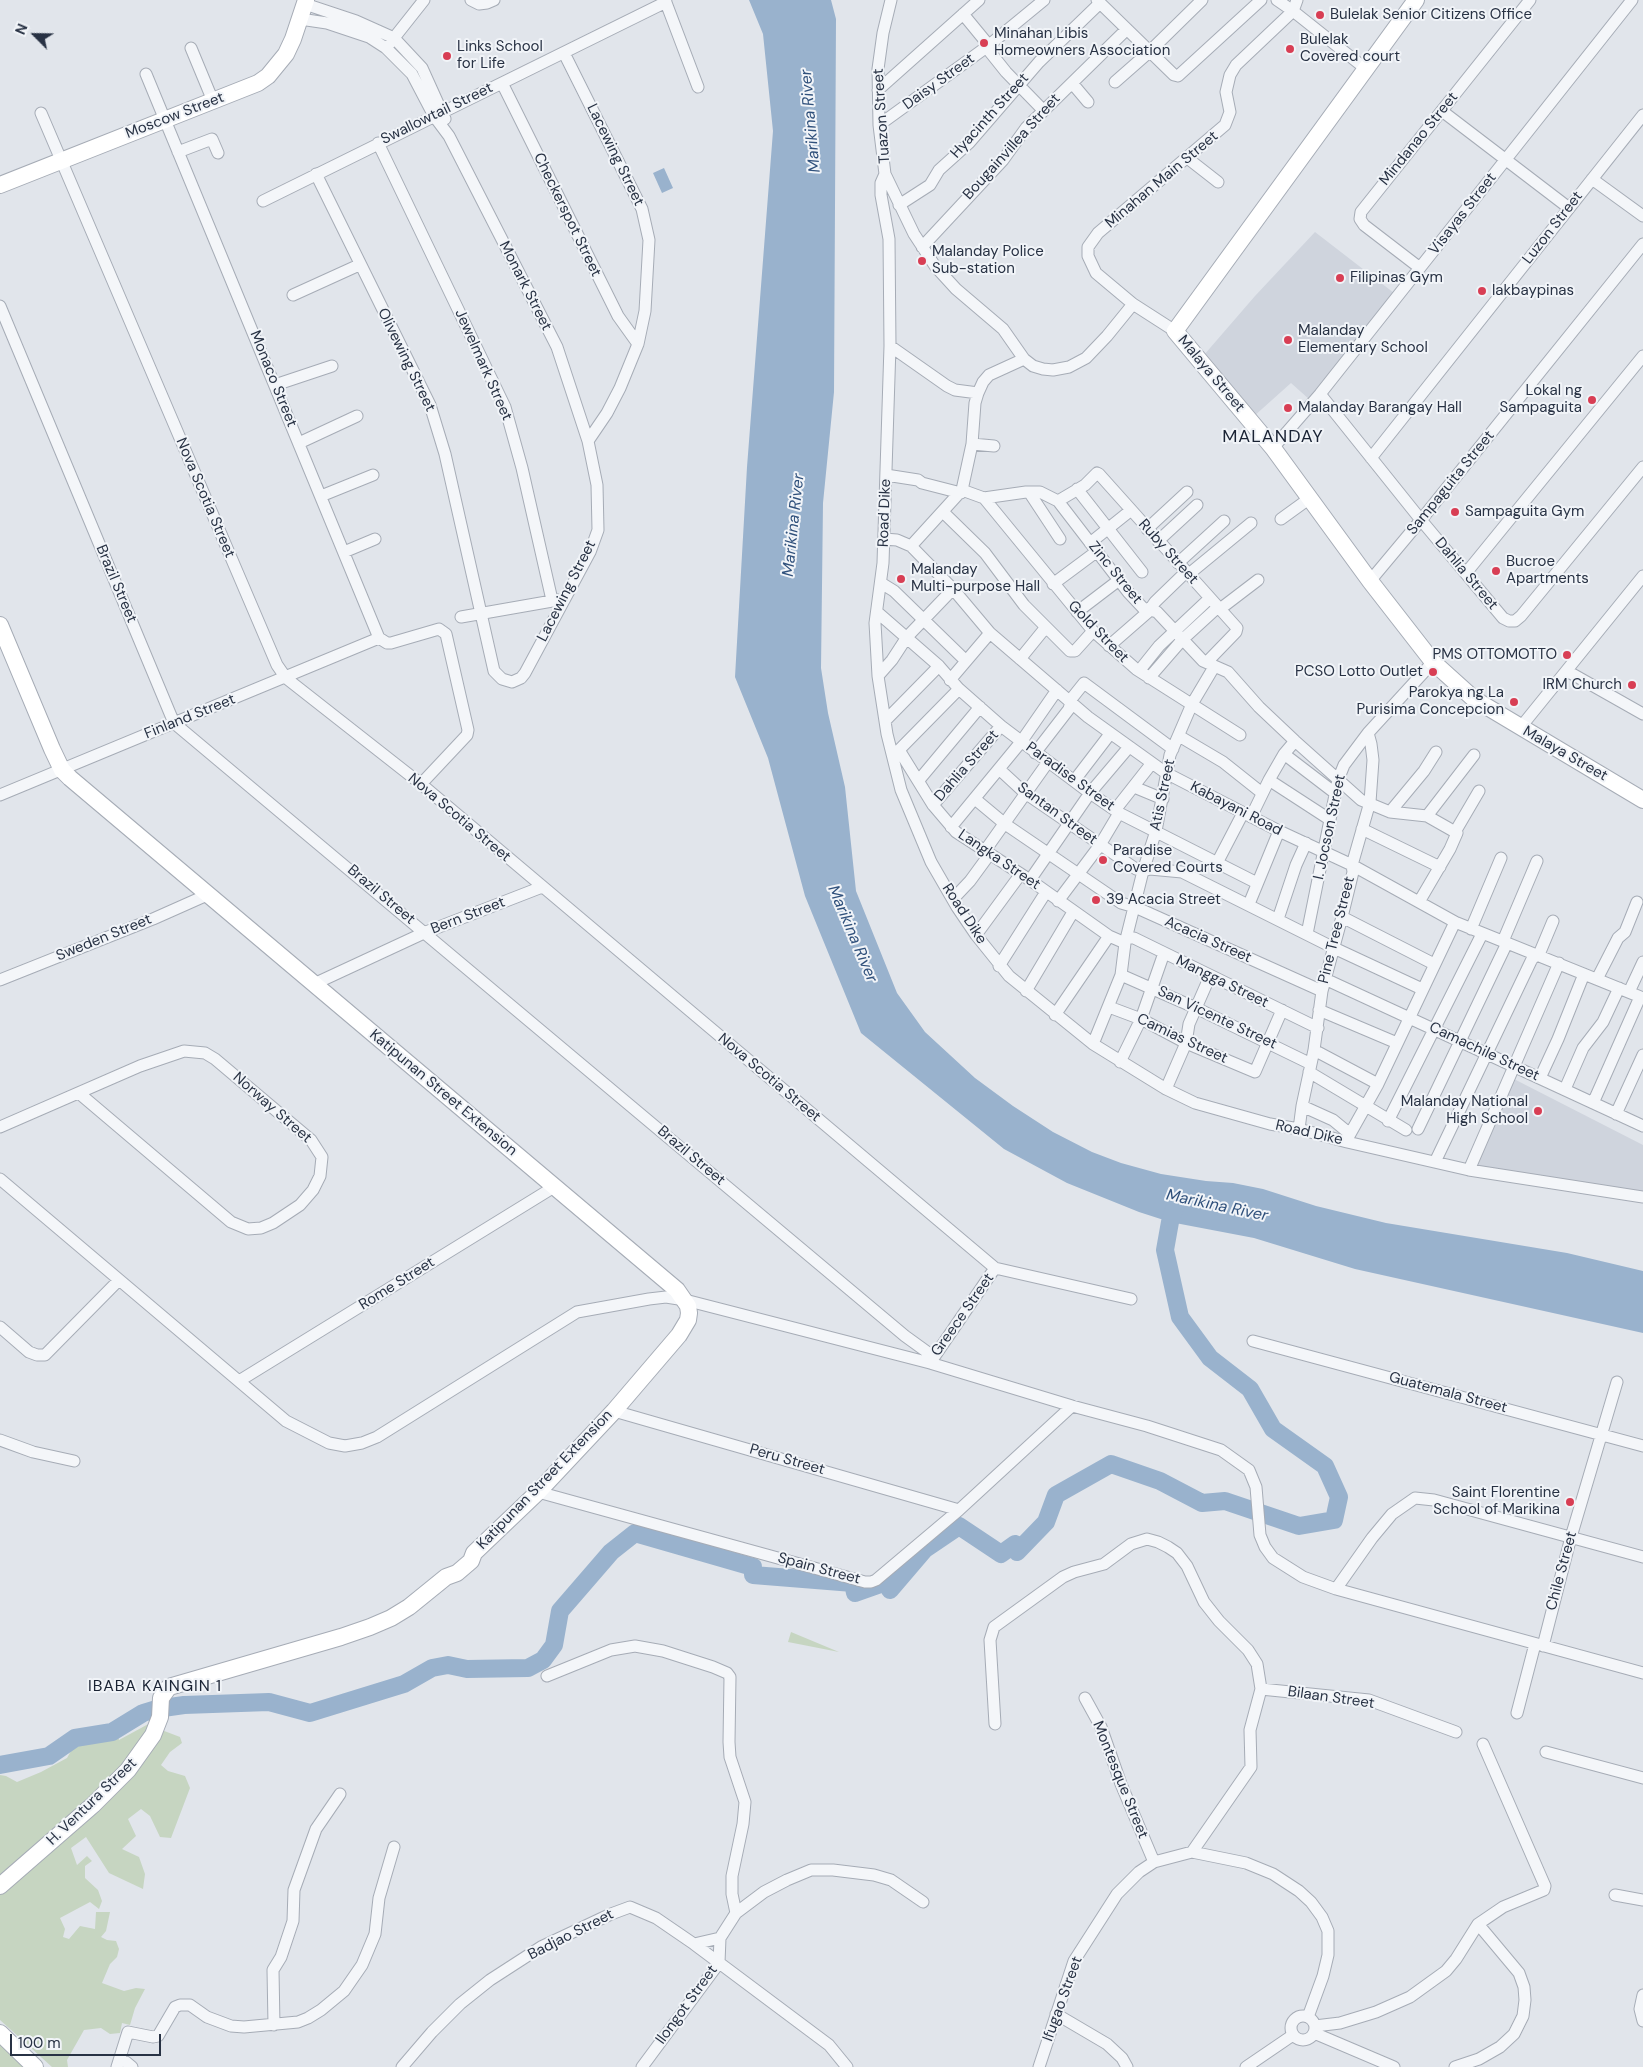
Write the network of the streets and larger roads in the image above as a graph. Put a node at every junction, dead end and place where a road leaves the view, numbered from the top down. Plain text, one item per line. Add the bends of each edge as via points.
1 (424, 0) edge
2 (471, 0) edge
3 (494, 0) edge
4 (891, 0) edge
5 (979, 0) edge
6 (1044, 0) edge
7 (1202, 0) edge
8 (1261, 0) edge
9 (1277, 0) edge
10 (1416, 0) edge
11 (1530, 0) edge
12 (1632, 0) edge
13 (666, 1) edge
14 (1099, 1) edge
15 (1295, 5) edge
16 (304, 7) edge
17 (963, 14) junction
18 (1127, 29) junction
19 (394, 38) junction
20 (988, 46) junction
21 (191, 48) dead end
22 (386, 48) junction
23 (1150, 50) junction
24 (564, 53) junction
25 (1366, 69) junction
26 (417, 71) junction
27 (146, 74) dead end
28 (1115, 82) dead end
29 (502, 83) junction
30 (1072, 83) junction
31 (1019, 84) junction
32 (698, 87) dead end
33 (878, 90) junction
34 (213, 101) junction
35 (1088, 102) dead end
36 (1043, 110) junction
37 (1442, 111) junction
38 (41, 113) dead end
39 (439, 114) junction
40 (1643, 115) edge
41 (165, 119) junction
42 (879, 124) junction
43 (378, 143) junction
44 (178, 152) junction
45 (218, 153) dead end
46 (1186, 157) junction
47 (1506, 159) junction
48 (62, 160) junction
49 (316, 174) junction
50 (885, 174) junction
51 (1592, 179) junction
52 (1218, 182) dead end
53 (0, 185) edge
54 (263, 201) dead end
55 (899, 205) junction
56 (1569, 208) junction
57 (1643, 216) edge
58 (1643, 244) edge
59 (922, 247) junction
60 (359, 265) junction
61 (1420, 268) junction
62 (293, 295) dead end
63 (1133, 304) junction
64 (0, 306) edge
65 (1175, 331) junction
66 (638, 344) junction
67 (890, 346) junction
68 (1643, 356) edge
69 (1024, 359) junction
70 (332, 366) dead end
71 (276, 385) junction
72 (978, 393) junction
73 (1320, 394) junction
74 (357, 416) dead end
75 (588, 441) junction
76 (299, 443) junction
77 (972, 444) junction
78 (994, 446) dead end
79 (1273, 448) junction
80 (1371, 458) junction
81 (1643, 467) edge
82 (373, 475) dead end
83 (886, 475) junction
84 (1077, 489) junction
85 (962, 491) junction
86 (1029, 492) junction
87 (1187, 492) dead end
88 (321, 496) junction
89 (984, 498) junction
90 (1310, 498) junction
91 (1058, 500) junction
92 (1197, 504) dead end
93 (1130, 511) junction
94 (943, 512) junction
95 (1281, 519) dead end
96 (1421, 520) junction
97 (1224, 521) dead end
98 (1251, 522) dead end
99 (1147, 529) junction
100 (1107, 530) junction
101 (375, 539) dead end
102 (884, 539) junction
103 (1060, 539) dead end
104 (1158, 542) junction
105 (911, 546) junction
106 (1093, 548) junction
107 (344, 552) junction
108 (1178, 563) junction
109 (1142, 572) dead end
110 (1188, 573) junction
111 (1466, 573) junction
112 (1643, 576) edge
113 (1119, 580) junction
114 (1258, 580) dead end
115 (1370, 581) junction
116 (881, 583) junction
117 (1053, 584) junction
118 (953, 589) junction
119 (1210, 598) junction
120 (558, 600) junction
121 (1219, 608) junction
122 (1149, 610) junction
123 (877, 612) junction
124 (1077, 612) junction
125 (482, 613) junction
126 (462, 617) dead end
127 (925, 619) junction
128 (0, 625) edge
129 (1046, 627) junction
130 (1237, 630) joint
131 (1094, 631) junction
132 (1174, 631) junction
133 (990, 633) junction
134 (379, 638) junction
135 (907, 638) junction
136 (1182, 640) junction
137 (1109, 646) junction
138 (1020, 659) junction
139 (966, 661) junction
140 (1432, 662) junction
141 (1211, 664) junction
142 (939, 666) junction
143 (1567, 670) junction
144 (1144, 675) junction
145 (878, 676) junction
146 (286, 678) junction
147 (950, 680) junction
148 (959, 689) junction
149 (1057, 690) junction
150 (1643, 700) edge
151 (1071, 702) junction
152 (1192, 704) junction
153 (980, 708) junction
154 (1639, 712) edge
155 (885, 721) junction
156 (174, 723) junction
157 (1002, 726) junction
158 (1520, 728) junction
159 (1368, 733) junction
160 (1110, 734) junction
161 (1240, 735) dead end
162 (1178, 736) junction
163 (1021, 742) junction
164 (1295, 742) junction
165 (1128, 747) junction
166 (1173, 749) junction
167 (895, 752) junction
168 (1436, 752) dead end
169 (1035, 753) junction
170 (1284, 754) junction
171 (1474, 755) dead end
172 (1048, 762) junction
173 (1152, 763) junction
174 (999, 768) junction
175 (62, 770) junction
176 (1166, 773) junction
177 (919, 780) junction
178 (1269, 780) junction
179 (1338, 780) junction
180 (1074, 781) junction
181 (421, 784) junction
182 (1134, 787) junction
183 (1479, 791) dead end
184 (1090, 792) junction
185 (1335, 792) junction
186 (1026, 793) junction
187 (1262, 793) junction
188 (0, 795) edge
189 (975, 799) junction
190 (1163, 799) junction
191 (1643, 800) edge
192 (1370, 802) junction
193 (933, 805) junction
194 (1117, 811) junction
195 (1390, 812) junction
196 (1247, 815) junction
197 (1426, 816) junction
198 (1329, 819) junction
199 (1005, 824) junction
200 (1071, 824) junction
201 (951, 827) junction
202 (1362, 829) junction
203 (1156, 831) junction
204 (1279, 831) junction
205 (1456, 832) junction
206 (1306, 843) junction
207 (1100, 845) junction
208 (1323, 851) junction
209 (987, 854) junction
210 (1048, 854) junction
211 (1501, 858) dead end
212 (1537, 861) dead end
213 (1217, 863) junction
214 (1352, 865) junction
215 (1440, 867) junction
216 (1143, 871) junction
217 (1077, 873) junction
218 (1025, 878) junction
219 (1257, 883) junction
220 (542, 887) junction
221 (1046, 892) junction
222 (208, 894) junction
223 (953, 899) junction
224 (1058, 901) junction
225 (1419, 902) junction
226 (1637, 902) dead end
227 (1249, 904) junction
228 (1135, 907) junction
229 (1073, 912) junction
230 (1342, 917) junction
231 (1278, 919) junction
232 (1554, 921) dead end
233 (1455, 922) junction
234 (1471, 929) junction
235 (426, 932) junction
236 (976, 934) junction
237 (1307, 934) junction
238 (1482, 934) junction
239 (1109, 936) junction
240 (1126, 940) junction
241 (1505, 942) junction
242 (1334, 948) junction
243 (1164, 954) junction
244 (1538, 954) junction
245 (1643, 962) edge
246 (1559, 963) junction
247 (1434, 964) junction
248 (1000, 966) junction
249 (1584, 974) junction
250 (1121, 975) junction
251 (1210, 976) junction
252 (1325, 979) junction
253 (1596, 979) junction
254 (0, 980) edge
255 (314, 984) junction
256 (1153, 989) junction
257 (1422, 989) junction
258 (1624, 990) junction
259 (1026, 991) junction
260 (1322, 991) junction
261 (1642, 998) edge
262 (1110, 1007) junction
263 (1196, 1008) junction
264 (1282, 1010) junction
265 (1319, 1010) junction
266 (1055, 1015) junction
267 (1410, 1017) junction
268 (1141, 1019) junction
269 (1318, 1028) junction
270 (1435, 1030) junction
271 (1268, 1042) junction
272 (1186, 1043) junction
273 (1397, 1043) junction
274 (1460, 1043) junction
275 (1093, 1044) junction
276 (1314, 1050) junction
277 (1486, 1055) junction
278 (1643, 1055) edge
279 (1120, 1062) junction
280 (1513, 1066) junction
281 (1310, 1068) junction
282 (1540, 1078) junction
283 (1378, 1084) junction
284 (1166, 1089) junction
285 (1565, 1089) junction
286 (80, 1094) junction
287 (1593, 1103) junction
288 (1302, 1106) junction
289 (1366, 1106) junction
290 (1616, 1114) junction
291 (1388, 1121) junction
292 (1643, 1125) edge
293 (0, 1127) edge
294 (1299, 1129) junction
295 (1349, 1138) junction
296 (1435, 1162) junction
297 (1469, 1170) junction
298 (0, 1179) edge
299 (554, 1187) junction
300 (1643, 1197) edge
301 (996, 1268) junction
302 (119, 1280) junction
303 (1130, 1299) dead end
304 (685, 1300) junction
305 (0, 1327) edge
306 (1253, 1341) dead end
307 (932, 1360) junction
308 (239, 1381) junction
309 (1616, 1382) dead end
310 (1072, 1406) junction
311 (614, 1410) junction
312 (1601, 1434) junction
313 (0, 1440) edge
314 (1643, 1446) edge
315 (74, 1461) dead end
316 (538, 1492) junction
317 (960, 1510) junction
318 (1571, 1537) junction
319 (1643, 1557) edge
320 (1336, 1589) junction
321 (1539, 1645) junction
322 (1643, 1673) edge
323 (547, 1676) dead end
324 (1261, 1689) junction
325 (1084, 1698) dead end
326 (160, 1710) joint
327 (1517, 1713) dead end
328 (995, 1724) dead end
329 (1456, 1732) dead end
330 (1483, 1744) dead end
331 (1546, 1752) dead end
332 (1643, 1778) edge
333 (340, 1794) dead end
334 (394, 1846) dead end
335 (1192, 1852) junction
336 (1154, 1862) junction
337 (0, 1886) edge
338 (1615, 1895) dead end
339 (1643, 1900) edge
340 (923, 1902) dead end
341 (736, 1913) junction
342 (1478, 1924) junction
343 (720, 1938) junction
344 (694, 1944) junction
345 (719, 1963) junction
346 (1643, 1995) edge
347 (1056, 2014) junction
348 (1643, 2021) edge
349 (274, 2025) junction
350 (1312, 2025) junction
351 (0, 2033) edge
352 (1293, 2035) junction
353 (125, 2065) edge
354 (35, 2067) edge
355 (402, 2067) edge
356 (642, 2067) edge
357 (846, 2067) edge
358 (1039, 2067) edge
359 (1127, 2067) edge
360 (1246, 2067) edge
361 (1394, 2067) edge
362 (1456, 2067) edge

1 - 19 street
2 - 3 street via 478,4
4 - 33 street, Tuazon Street via 879,56
5 - 17 street
6 - 20 street, Daisy Street
7 - 23 street
8 - 23 street via 1178,76
9 - 15 street
10 - 25 street, Malaya Street
11 - 37 street, Mindanao Street
12 - 47 street, Visayas Street
13 - 24 street, Swallowtail Street
13 - 32 street
14 - 18 street
14 - 31 street, Hyacinth Street
15 - 25 street
15 - 46 street, Minahan Main Street via 1232,70 1226,86 1230,107 1228,121
16 - 19 street, Monark Street via 356,21
16 - 22 street, Monark Street via 327,23 369,37
16 - 34 street, Moscow Street via 286,54 268,76
17 - 20 street
17 - 33 street
18 - 23 street
18 - 30 street, Bougainvillea Street
19 - 22 street
19 - 26 street, Monark Street
20 - 31 street
20 - 42 street, Daisy Street
21 - 34 street
22 - 26 street, Monark Street
23 - 28 street
24 - 29 street, Swallowtail Street
24 - 66 street, Lacewing Street via 642,209 649,240 645,311
25 - 65 street, Malaya Street
26 - 39 street, Monark Street
27 - 41 street, Monaco Street
29 - 39 street, Swallowtail Street
29 - 66 street, Checkerspot Street via 618,316
30 - 35 street
30 - 36 street, Bougainvillea Street
31 - 36 street
31 - 55 street, Hyacinth Street via 969,143 939,170 930,185
33 - 42 street, Tuazon Street
34 - 41 street, Moscow Street
36 - 59 street, Bougainvillea Street via 1003,160
37 - 47 street
37 - 61 street, Mindanao Street via 1360,216 1364,224
38 - 48 street, Nova Scotia Street
39 - 43 street, Swallowtail Street
39 - 75 street, Monark Street via 557,347
40 - 51 street, Luzon Street
41 - 44 street, Monaco Street
41 - 48 street, Moscow Street
42 - 50 street, Tuazon Street
43 - 49 street, Swallowtail Street
43 - 120 street, Jewelmark Street via 506,407
44 - 45 street via 212,139
44 - 71 street, Monaco Street
46 - 52 street
46 - 63 street, Minahan Main Street via 1098,233 1088,246 1088,256 1096,273
47 - 56 street
47 - 61 street, Visayas Street
48 - 53 street, Moscow Street
48 - 146 street, Nova Scotia Street via 277,665
49 - 54 street, Swallowtail Street
49 - 60 street, Olivewing Street
50 - 55 street
50 - 67 street, Road Dike via 881,195 890,248
51 - 56 street, Luzon Street
51 - 57 street
55 - 59 street
56 - 80 street, Luzon Street
58 - 96 street, Sampaguita Street
59 - 69 street via 948,282 1003,329
60 - 62 street
60 - 125 street, Olivewing Street via 430,405 445,454
61 - 73 street, Visayas Street
63 - 65 street, Minahan Main Street
63 - 69 street via 1086,358 1075,364 1048,370 1033,366
64 - 156 street, Brazil Street
65 - 79 street, Malaya Street
66 - 75 street, Lacewing Street via 620,388
67 - 72 street via 947,386
67 - 83 street, Road Dike
68 - 111 street
69 - 72 street via 989,375
70 - 71 street
71 - 76 street, Monaco Street
72 - 77 street
73 - 79 street, Visayas Street
73 - 80 street
74 - 76 street
75 - 120 street, Lacewing Street via 597,485 598,530 590,552
76 - 88 street, Monaco Street
77 - 78 street
77 - 85 street
79 - 90 street, Malaya Street
80 - 96 street
81 - 111 street, Dahlia Street via 1515,621 1505,619
82 - 88 street
83 - 85 street
83 - 102 street, Road Dike
84 - 91 street
84 - 93 street, Ruby Street via 1098,473
84 - 100 street
85 - 89 street
85 - 94 street
86 - 89 street
86 - 91 street via 1040,492
86 - 103 street
87 - 99 street
88 - 107 street, Monaco Street
89 - 117 street, Gold Street
90 - 95 street
90 - 115 street, Malaya Street
91 - 106 street, Zinc Street
92 - 104 street
93 - 99 street, Ruby Street
93 - 100 street
94 - 105 street
94 - 129 street via 984,553 1024,605
96 - 111 street, Dahlia Street
96 - 115 street, Sampaguita Street
97 - 108 street
98 - 110 street
99 - 104 street, Ruby Street
100 - 106 street
100 - 109 street
101 - 107 street
102 - 105 street, Kabayani Road
102 - 116 street, Road Dike
104 - 108 street, Ruby Street
105 - 118 street, Kabayani Road
106 - 113 street, Zinc Street
106 - 117 street
107 - 134 street, Monaco Street
108 - 110 street, Ruby Street
110 - 119 street, Ruby Street
110 - 122 street
112 - 143 street
113 - 122 street, Zinc Street via 1143,608
113 - 124 street
114 - 121 street
115 - 140 street, Malaya Street
116 - 123 street, Road Dike
116 - 127 street
117 - 124 street, Gold Street
118 - 127 street
118 - 133 street, Kabayani Road
119 - 121 street, Ruby Street
119 - 132 street
120 - 125 street
120 - 125 street, Lacewing Street via 525,673 512,682 502,679 494,671
121 - 130 street, Ruby Street
121 - 136 street
122 - 132 street, Zinc Street via 1157,612
122 - 137 street
123 - 135 street, Paradise Street
123 - 145 street, Road Dike
124 - 131 street, Gold Street
125 - 126 street
127 - 135 street
127 - 139 street
128 - 175 street, Katipunan Street Extension
129 - 131 street via 1072,652
129 - 138 street
130 - 141 street, Atis Street
131 - 137 street, Gold Street
132 - 136 street, Zinc Street
132 - 144 street via 1159,646
133 - 138 street, Kabayani Road
133 - 139 street
134 - 146 street, Finland Street
134 - 181 street via 391,643 439,629 446,634 468,730 467,735
135 - 142 street, Paradise Street
135 - 145 street
136 - 141 street, Zinc Street via 1203,661
136 - 144 street
137 - 144 street, Gold Street
138 - 149 street, Kabayani Road
139 - 147 street
140 - 158 street, Malaya Street via 1474,699
140 - 159 street, I. Jocson Street
141 - 152 street, Atis Street
141 - 164 street, Zinc Street via 1228,672
142 - 147 street, Paradise Street
142 - 155 street
143 - 154 street
143 - 158 street
144 - 152 street, Gold Street
145 - 155 street, Road Dike
146 - 156 street, Finland Street
146 - 181 street, Nova Scotia Street
147 - 148 street, Paradise Street
148 - 153 street, Paradise Street
148 - 167 street
149 - 151 street, Kabayani Road
149 - 163 street
150 - 154 street
151 - 160 street, Kabayani Road
151 - 166 street via 1082,684 1086,684
151 - 169 street
152 - 161 street, Gold Street
152 - 162 street, Atis Street
153 - 157 street, Paradise Street
153 - 177 street
155 - 167 street, Road Dike
156 - 175 street, Finland Street
156 - 235 street, Brazil Street
157 - 163 street, Paradise Street
157 - 193 street, Dahlia Street
158 - 191 street, Malaya Street
159 - 179 street, I. Jocson Street via 1353,750
159 - 192 street, Pine Tree Street via 1373,760
160 - 165 street, Kabayani Road
160 - 180 street
162 - 166 street, Atis Street
162 - 187 street via 1223,762
163 - 169 street, Paradise Street
163 - 174 street
164 - 170 street
164 - 179 street, Zinc Street
165 - 173 street, Kabayani Road
165 - 184 street
166 - 176 street, Atis Street
167 - 177 street, Langka Street
167 - 223 street, Road Dike via 901,790 931,862
168 - 195 street
169 - 172 street, Paradise Street
170 - 178 street
170 - 185 street
171 - 197 street
172 - 180 street, Paradise Street
172 - 186 street
173 - 176 street, Kabayani Road
173 - 182 street
174 - 186 street, Santan Street
174 - 189 street
175 - 188 street, Finland Street
175 - 222 street, Katipunan Street Extension
176 - 190 street, Atis Street
176 - 196 street, Kabayani Road
177 - 193 street, Langka Street
178 - 187 street
178 - 198 street
179 - 185 street, I. Jocson Street
179 - 192 street, Zinc Street via 1362,800
180 - 184 street, Paradise Street
181 - 220 street, Nova Scotia Street
182 - 190 street
182 - 194 street
183 - 205 street
184 - 194 street, Paradise Street
184 - 200 street
185 - 198 street, I. Jocson Street
186 - 199 street
186 - 200 street, Santan Street
187 - 196 street
189 - 199 street, Acacia Street
189 - 201 street
190 - 203 street, Atis Street
192 - 195 street, Zinc Street
192 - 202 street, Pine Tree Street
193 - 201 street, Langka Street
194 - 203 street, Paradise Street
194 - 207 street
195 - 197 street
196 - 204 street, Kabayani Road
196 - 213 street
197 - 205 street
198 - 208 street, I. Jocson Street
199 - 209 street
199 - 210 street, Acacia Street
200 - 207 street, Santan Street
200 - 210 street
201 - 209 street, Langka Street
202 - 214 street, Pine Tree Street
202 - 215 street
203 - 213 street, Paradise Street
203 - 216 street, Atis Street
204 - 206 street, Kabayani Road
204 - 219 street
205 - 215 street
206 - 208 street, Kabayani Road
206 - 231 street
207 - 216 street, Santan Street
207 - 217 street
208 - 214 street, Kabayani Road
208 - 237 street, I. Jocson Street
209 - 218 street, Langka Street
209 - 223 street via 970,881
210 - 217 street, Acacia Street
210 - 218 street
211 - 234 street
212 - 241 street
213 - 219 street, Paradise Street
214 - 225 street, Kabayani Road
214 - 230 street, Pine Tree Street
215 - 225 street
216 - 227 street via 1182,872
216 - 228 street, Atis Street
217 - 224 street
217 - 228 street, Acacia Street via 1121,904
218 - 221 street, Langka Street
218 - 236 street
219 - 227 street
220 - 235 street, Bern Street
220 - 301 street, Nova Scotia Street
221 - 224 street, Langka Street
221 - 248 street
222 - 254 street, Sweden Street
222 - 255 street, Katipunan Street Extension
223 - 236 street, Road Dike
224 - 229 street, Langka Street
225 - 233 street, Kabayani Road
226 - 253 street via 1625,932 1618,938
227 - 231 street
228 - 240 street, Atis Street
228 - 260 street, Acacia Street
229 - 239 street, Langka Street
229 - 259 street
230 - 242 street, Pine Tree Street
230 - 247 street
231 - 237 street
232 - 244 street
233 - 234 street, Kabayani Road
233 - 247 street
234 - 238 street, Kabayani Road
235 - 255 street, Bern Street
235 - 307 street, Brazil Street
236 - 248 street, Road Dike
237 - 242 street
238 - 241 street, Kabayani Road
238 - 270 street
239 - 240 street, Langka Street
239 - 266 street
240 - 243 street, Mangga Street via 1134,938
240 - 250 street, Atis Street
241 - 244 street, Kabayani Road
241 - 274 street
242 - 252 street, Pine Tree Street
242 - 257 street
243 - 251 street, Mangga Street
243 - 256 street
244 - 246 street, Kabayani Road
244 - 277 street via 1532,959
245 - 258 street
246 - 249 street, Kabayani Road
246 - 280 street
247 - 257 street
248 - 259 street, Road Dike
249 - 253 street, Kabayani Road
249 - 282 street
250 - 256 street, San Vicente Street
250 - 262 street, Atis Street
251 - 263 street
251 - 264 street, Mangga Street
252 - 260 street, Pine Tree Street
252 - 267 street, Camachile Street
253 - 258 street, Kabayani Road
255 - 299 street, Katipunan Street Extension
256 - 263 street, San Vicente Street
256 - 268 street
257 - 267 street
258 - 261 street, Kabayani Road
258 - 285 street via 1583,1048
259 - 266 street, Road Dike
260 - 265 street, Pine Tree Street
261 - 287 street
262 - 268 street, Camias Street
262 - 275 street, Atis Street
263 - 271 street, San Vicente Street
263 - 272 street
264 - 269 street, Mangga Street
264 - 271 street
265 - 269 street, Pine Tree Street
265 - 273 street
266 - 275 street, Road Dike
267 - 270 street, Camachile Street
267 - 273 street
268 - 272 street, Camias Street
268 - 279 street
269 - 276 street, Pine Tree Street
270 - 274 street, Camachile Street
270 - 291 street
271 - 272 street, Camias Street via 1255,1072
271 - 281 street, San Vicente Street
272 - 284 street
273 - 283 street
274 - 277 street, Camachile Street
274 - 291 street, San Vicente Street via 1412,1130
275 - 279 street, Road Dike
276 - 281 street, Pine Tree Street
276 - 283 street
277 - 280 street, Camachile Street
277 - 296 street
278 - 290 street
279 - 284 street, Road Dike
280 - 282 street, Camachile Street
280 - 297 street
281 - 288 street, Pine Tree Street
281 - 289 street, San Vicente Street
282 - 285 street, Camachile Street
283 - 289 street
284 - 294 street, Road Dike via 1195,1103 1231,1114
285 - 287 street, Camachile Street
286 - 286 street, Norway Street via 140,1066 184,1051 205,1053 311,1140 322,1157 320,1176 300,1205 273,1223 248,1229 231,1222
286 - 293 street, Norway Street
287 - 290 street, Camachile Street
288 - 294 street, Pine Tree Street
288 - 295 street via 1333,1120
289 - 291 street, San Vicente Street
289 - 295 street
290 - 292 street, Camachile Street
294 - 295 street, Road Dike
295 - 296 street, Road Dike
296 - 297 street, Road Dike
297 - 300 street, Road Dike
298 - 302 street
299 - 304 street, Katipunan Street Extension
299 - 308 street, Rome Street
301 - 303 street, Nova Scotia Street
301 - 307 street, Greece Street
302 - 305 street via 45,1355 30,1352
302 - 308 street
304 - 307 street
304 - 308 street via 666,1297 577,1312 377,1437 362,1443 345,1446 312,1436 286,1421
304 - 311 street, Katipunan Street Extension via 688,1320 679,1336
306 - 312 street, Guatemala Street
307 - 310 street
309 - 312 street, Chile Street
310 - 317 street, Spain Street
310 - 320 street via 1221,1450 1249,1470 1256,1487 1260,1535 1273,1558 1304,1577
311 - 316 street, Katipunan Street Extension
311 - 317 street, Peru Street
312 - 314 street, Guatemala Street
312 - 318 street, Chile Street
313 - 315 street via 33,1452
316 - 317 street, Spain Street via 865,1582 876,1580
316 - 326 street, Katipunan Street Extension via 474,1553 471,1561 391,1618 341,1638 172,1685 165,1690
318 - 319 street
318 - 320 street via 1434,1500 1415,1498 1392,1514
318 - 321 street, Chile Street
320 - 321 street
321 - 322 street
321 - 327 street, Chile Street
323 - 341 street via 591,1656 635,1646 663,1651 727,1673 730,1677 730,1757 744,1802 743,1824 732,1876
324 - 328 street via 1257,1664 1204,1602 1187,1566 1177,1553 1147,1539 1131,1544 1104,1564 1063,1577 994,1627 990,1640
324 - 329 street, Bilaan Street via 1369,1700
324 - 335 street via 1250,1730 1251,1766
325 - 336 street, Montesque Street via 1101,1728
326 - 337 street, H. Ventura Street via 147,1746 128,1770
330 - 342 street via 1545,1886 1544,1891 1503,1907
331 - 332 street
333 - 349 street via 316,1829 294,1890 293,1922 273,1970
334 - 349 street via 379,1898 374,1934 354,1980 314,2015 298,2022
335 - 336 street, Ifugao Street
335 - 350 street, Ifugao Street via 1246,1863 1273,1874 1299,1891 1322,1917 1328,1932 1328,1955
336 - 347 street, Ifugao Street via 1122,1888 1104,1911 1074,1961
338 - 339 street
340 - 341 street via 891,1880 874,1875 811,1870 764,1892
341 - 343 street
342 - 350 street via 1446,1971 1410,1997 1340,2023
342 - 362 street via 1519,1973 1525,1994 1523,2016 1514,2034 1500,2047
343 - 344 street, Ilongot Street
343 - 345 street, Ilongot Street
344 - 345 street, Badjao Street
344 - 355 street, Badjao Street via 656,1918 630,1907 611,1914 541,1947 490,1980 460,2004
345 - 356 street, Ilongot Street
345 - 357 street, Badjao Street via 829,2045
346 - 348 street via 1640,2009
347 - 358 street, Ifugao Street
347 - 359 street via 1107,2044
349 - 353 street via 231,2026 207,2017 190,2005 180,2005 175,2007 158,2036 128,2032
350 - 352 street via 1310,2039 1303,2041
350 - 352 street via 1300,2016 1293,2021
350 - 361 street
351 - 354 street
352 - 360 street

